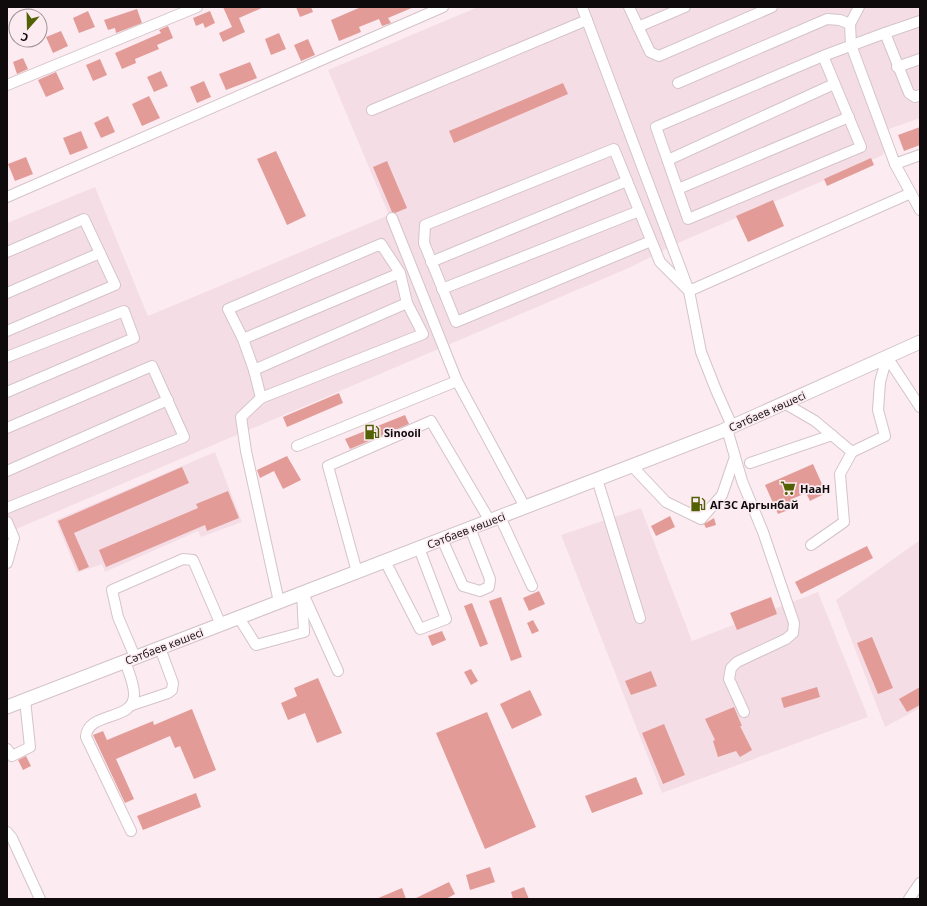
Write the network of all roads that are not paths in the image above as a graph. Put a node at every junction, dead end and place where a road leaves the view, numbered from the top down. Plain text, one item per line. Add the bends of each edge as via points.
1 (196, 7) edge
2 (443, 7) edge
3 (582, 7) edge
4 (629, 7) edge
5 (685, 7) edge
6 (772, 7) edge
7 (859, 7) edge
8 (426, 10) edge
9 (587, 20) junction
10 (920, 21) edge
11 (850, 24) junction
12 (638, 27) junction
13 (885, 33) junction
14 (851, 45) junction
15 (823, 56) junction
16 (920, 59) edge
17 (897, 67) junction
18 (678, 83) dead end
19 (834, 84) junction
20 (7, 85) edge
21 (920, 95) edge
22 (372, 110) dead end
23 (849, 117) junction
24 (920, 155) edge
25 (668, 160) junction
26 (895, 164) junction
27 (627, 181) junction
28 (678, 189) junction
29 (910, 192) junction
30 (7, 197) edge
31 (920, 210) edge
32 (639, 212) junction
33 (392, 218) dead end
34 (651, 241) junction
35 (7, 252) edge
36 (100, 253) junction
37 (431, 262) junction
38 (400, 273) junction
39 (442, 289) junction
40 (689, 291) junction
41 (7, 293) edge
42 (407, 304) junction
43 (7, 331) edge
44 (243, 339) junction
45 (920, 342) edge
46 (7, 357) edge
47 (886, 357) junction
48 (254, 370) junction
49 (457, 381) junction
50 (7, 392) edge
51 (261, 398) junction
52 (168, 400) junction
53 (784, 403) junction
54 (920, 406) edge
55 (7, 428) edge
56 (730, 428) junction
57 (832, 435) junction
58 (297, 446) dead end
59 (852, 452) junction
60 (735, 457) junction
61 (750, 463) dead end
62 (632, 466) junction
63 (7, 471) edge
64 (597, 479) junction
65 (525, 507) junction
66 (7, 508) edge
67 (495, 519) junction
68 (7, 522) edge
69 (470, 528) junction
70 (442, 539) junction
71 (811, 545) dead end
72 (419, 548) junction
73 (385, 561) junction
74 (7, 564) edge
75 (358, 572) junction
76 (532, 586) dead end
77 (302, 593) junction
78 (279, 602) junction
79 (239, 618) junction
80 (640, 618) dead end
81 (220, 624) junction
82 (160, 648) junction
83 (130, 659) junction
84 (338, 671) dead end
85 (25, 700) junction
86 (132, 705) junction
87 (7, 707) edge
88 (744, 712) dead end
89 (7, 749) edge
90 (131, 831) dead end
91 (7, 832) edge
92 (920, 883) edge
93 (40, 899) edge
94 (908, 899) edge

1 - 20 street
2 - 8 street
3 - 9 street
4 - 12 street
5 - 12 street
6 - 12 street via 659,56 650,52
7 - 11 street
8 - 30 street
9 - 22 street
9 - 40 street
10 - 13 street
11 - 14 street
11 - 18 street via 827,19
13 - 14 street
13 - 17 street
14 - 15 street
14 - 26 street
15 - 19 street
15 - 25 street via 656,127
16 - 17 street
17 - 21 street via 909,93 915,97
19 - 23 street
19 - 25 street
23 - 28 street
23 - 28 street via 861,147 688,219
24 - 26 street
25 - 28 street
26 - 29 street
27 - 32 street
27 - 37 street
27 - 37 street via 614,149 425,225 424,243
29 - 31 street
29 - 40 street
32 - 34 street
32 - 39 street
33 - 49 street
34 - 39 street via 456,322
34 - 40 street via 660,262
35 - 36 street via 84,219
36 - 41 street
36 - 43 street via 115,285
37 - 39 street
38 - 42 street
38 - 44 street
38 - 44 street via 381,244 228,309
40 - 56 street via 701,352
42 - 48 street
42 - 51 street via 423,334
44 - 48 street
45 - 47 main road, Сәтбаев көшесі
46 - 50 street via 124,311 134,338
47 - 53 main road, Сәтбаев көшесі
47 - 54 street
47 - 59 street via 880,382 878,410 885,436
48 - 51 street
49 - 58 street
49 - 65 street
51 - 78 street via 241,417
52 - 55 street via 152,366
52 - 63 street
52 - 66 street via 184,437
53 - 56 main road, Сәтбаев көшесі
53 - 57 street via 815,421
56 - 60 street
56 - 62 main road, Сәтбаев көшесі
57 - 59 street
57 - 61 street
59 - 71 street via 840,474 844,522
60 - 62 street via 722,495 701,519 666,502
60 - 88 street via 794,623 793,633 786,639 737,662 731,668 729,679
62 - 64 main road, Сәтбаев көшесі
64 - 65 main road, Сәтбаев көшесі
64 - 80 street
65 - 67 main road, Сәтбаев көшесі
67 - 69 main road, Сәтбаев көшесі
67 - 75 street via 431,421 328,466
67 - 76 street
68 - 74 street via 14,538
69 - 70 main road, Сәтбаев көшесі
69 - 70 street via 490,579 489,587 474,590 463,586
70 - 72 main road, Сәтбаев көшесі
72 - 73 main road, Сәтбаев көшесі
72 - 73 street via 446,619 420,629
73 - 75 main road, Сәтбаев көшесі
75 - 77 main road, Сәтбаев көшесі
77 - 78 main road, Сәтбаев көшесі
77 - 79 street via 304,632 256,645
77 - 84 street
78 - 79 main road, Сәтбаев көшесі
79 - 81 main road, Сәтбаев көшесі
81 - 82 main road, Сәтбаев көшесі
81 - 83 street via 193,560 183,558 112,590
82 - 83 main road, Сәтбаев көшесі
82 - 86 street via 173,683 172,690
83 - 85 main road, Сәтбаев көшесі
83 - 86 street via 134,693
85 - 87 main road, Сәтбаев көшесі
85 - 89 street via 30,747 12,756
86 - 90 street via 123,712 93,723 86,732 86,738
91 - 93 street
92 - 94 street

